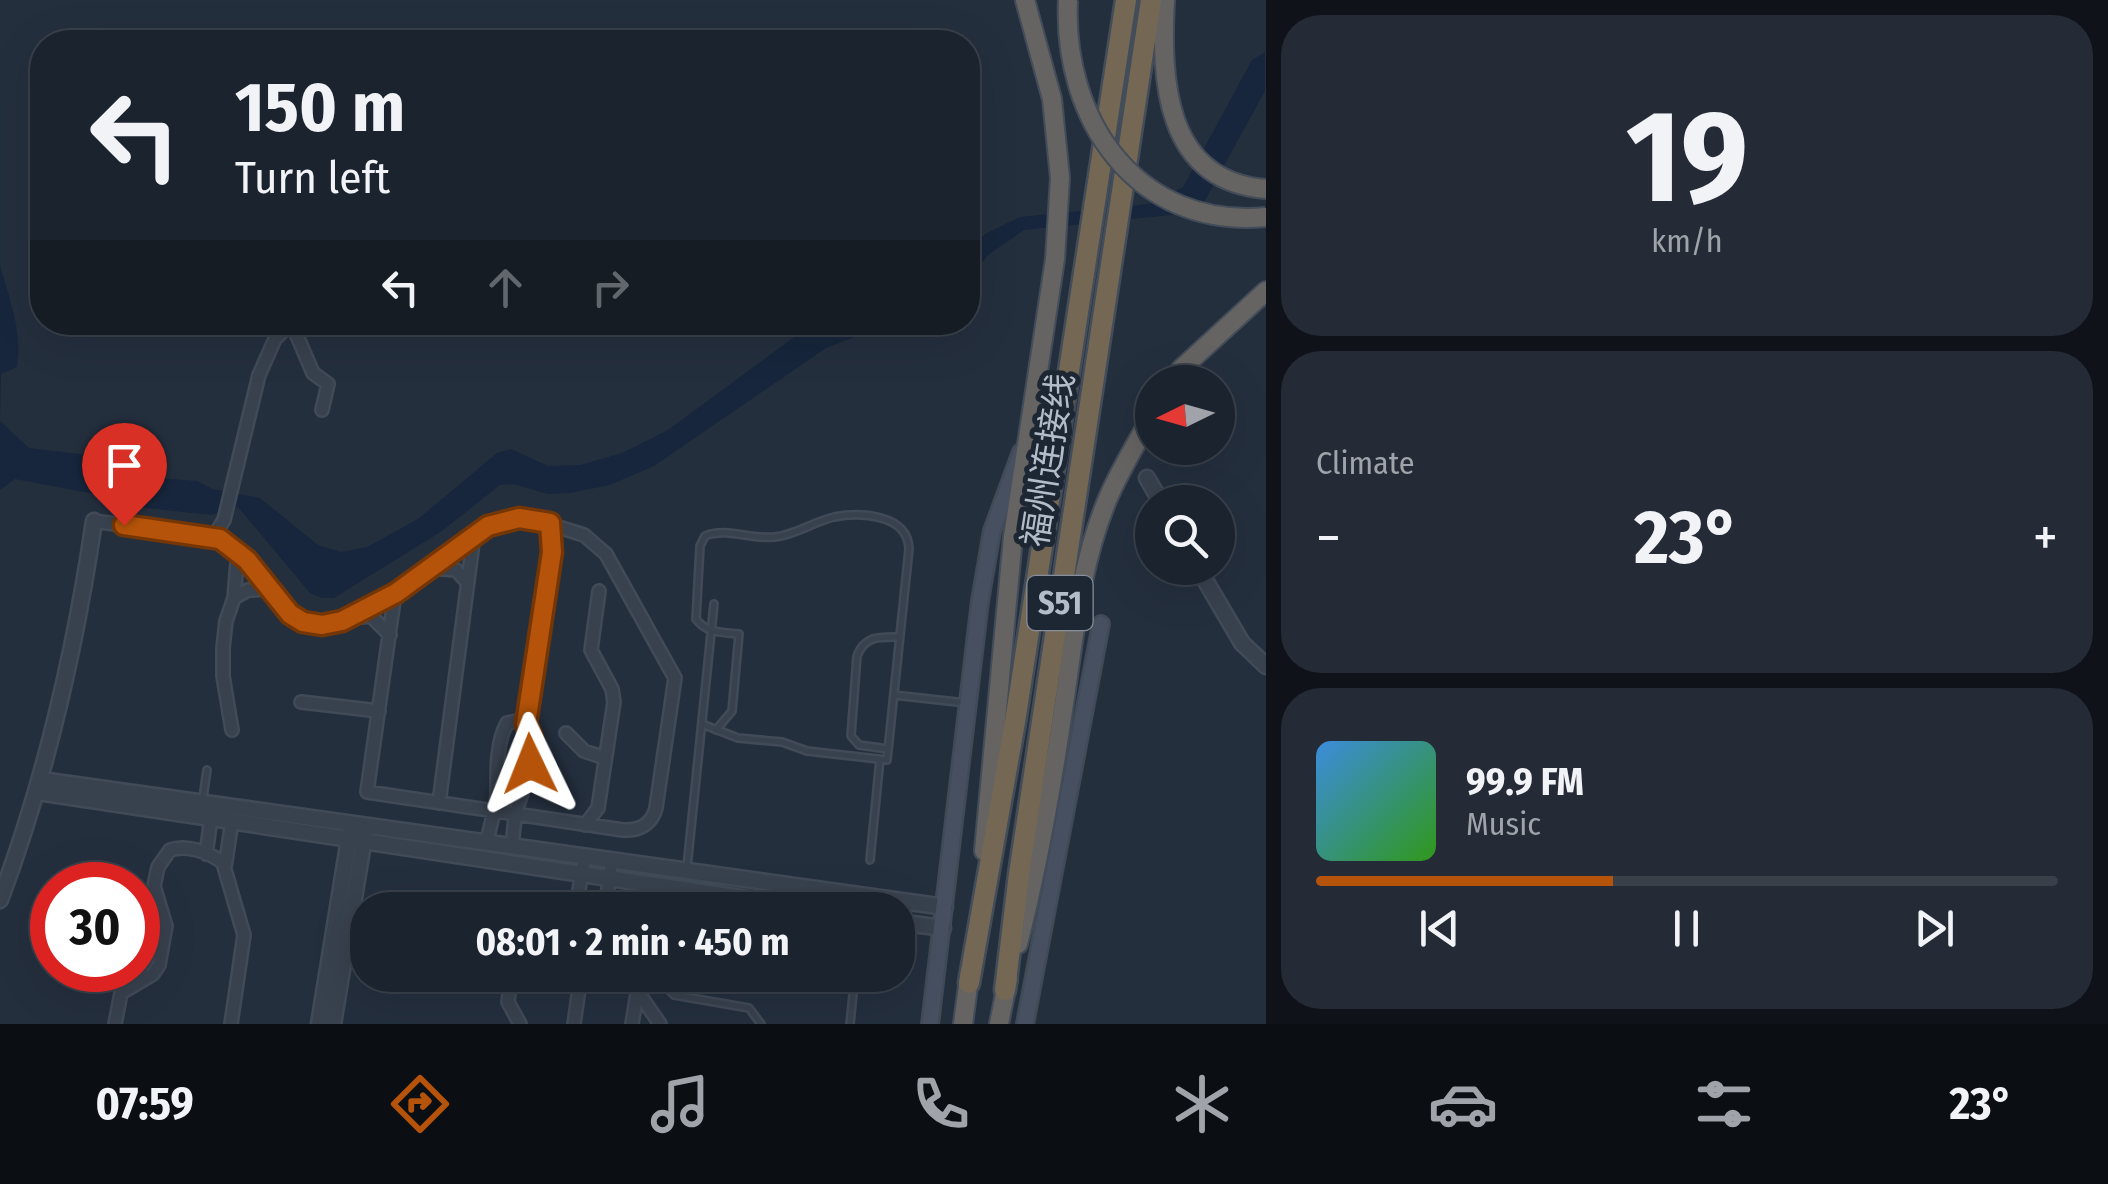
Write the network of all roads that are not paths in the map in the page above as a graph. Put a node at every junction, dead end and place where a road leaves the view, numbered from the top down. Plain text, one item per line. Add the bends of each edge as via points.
1 (1025, 0) edge
2 (1068, 0) edge
3 (1126, 0) edge
4 (1150, 0) edge
5 (1165, 0) edge
6 (1266, 189) edge
7 (1266, 217) edge
8 (1266, 291) edge
9 (280, 335) edge
10 (297, 335) edge
11 (1185, 365) edge
12 (322, 410) dead end
13 (1028, 434) junction
14 (1135, 445) edge
15 (1147, 478) dead end
16 (1151, 485) edge
17 (94, 522) joint
18 (550, 523) junction
19 (578, 533) junction
20 (474, 535) junction
21 (214, 536) junction
22 (238, 551) junction
23 (552, 552) junction
24 (428, 568) junction
25 (468, 583) junction
26 (1208, 585) edge
27 (271, 589) junction
28 (599, 591) dead end
29 (396, 593) junction
30 (234, 598) junction
31 (714, 604) dead end
32 (342, 621) junction
33 (1101, 624) dead end
34 (711, 631) junction
35 (390, 634) junction
36 (900, 638) junction
37 (1266, 666) edge
38 (894, 694) junction
39 (301, 702) dead end
40 (970, 704) junction
41 (379, 711) junction
42 (526, 724) junction
43 (702, 724) junction
44 (232, 730) dead end
45 (716, 730) junction
46 (566, 733) dead end
47 (888, 750) junction
48 (606, 758) junction
49 (880, 759) junction
50 (206, 770) dead end
51 (40, 786) junction
52 (202, 801) junction
53 (439, 803) junction
54 (598, 808) junction
55 (492, 811) junction
56 (516, 814) junction
57 (211, 818) junction
58 (232, 822) junction
59 (359, 824) junction
60 (585, 824) junction
61 (609, 828) junction
62 (357, 840) junction
63 (487, 842) junction
64 (512, 845) junction
65 (206, 854) junction
66 (585, 855) junction
67 (612, 859) junction
68 (870, 860) dead end
69 (225, 867) junction
70 (687, 870) junction
71 (582, 874) junction
72 (610, 878) junction
73 (674, 888) junction
74 (579, 892) edge
75 (608, 892) edge
76 (673, 892) edge
77 (701, 892) edge
78 (0, 900) edge
79 (945, 906) junction
80 (915, 924) edge
81 (942, 928) junction
82 (969, 983) junction
83 (1006, 990) junction
84 (509, 992) edge
85 (579, 992) edge
86 (638, 992) joint
87 (671, 992) edge
88 (853, 992) edge
89 (115, 1024) edge
90 (231, 1024) edge
91 (319, 1024) edge
92 (333, 1024) edge
93 (520, 1024) edge
94 (574, 1024) edge
95 (632, 1024) edge
96 (660, 1024) edge
97 (761, 1024) edge
98 (850, 1024) edge
99 (930, 1024) edge
100 (963, 1024) edge
101 (1000, 1024) edge
102 (1025, 1024) edge

1 - 13 highway via 1052,100 1060,178 1056,258
2 - 7 highway, bridge via 1069,52 1080,102 1122,166 1152,190 1195,210
3 - 82 highway, 福州连接线 / S51
4 - 83 highway, 福州连接线 / S51
5 - 6 highway via 1162,60 1182,138 1230,180
8 - 11 highway
9 - 21 street via 259,376 224,520
10 - 12 street via 314,373 328,384
13 - 40 main road via 992,531
13 - 82 highway
14 - 83 highway via 1106,502 1076,608 1035,877
15 - 16 street
17 - 21 street
17 - 51 street via 72,656
18 - 19 street
18 - 20 street via 511,519
18 - 23 street
19 - 23 street via 561,539
19 - 61 street via 606,554 675,678 654,814 638,828
20 - 24 street
20 - 25 street
21 - 22 street
22 - 27 street
22 - 30 street
23 - 42 street
24 - 25 street via 456,570
24 - 29 street
25 - 53 street
26 - 37 street via 1242,643
27 - 30 street
27 - 32 street via 303,622
28 - 48 street via 591,650 613,696
29 - 32 street
29 - 35 street
30 - 44 street via 222,664
31 - 34 lane
32 - 35 street via 371,616
33 - 102 main road
34 - 36 lane via 694,612 706,536 774,538 835,517 864,516 891,521 906,533
34 - 43 lane
34 - 45 lane via 739,634 732,711
35 - 41 street
36 - 38 lane
36 - 47 lane via 872,638 857,656 851,736 859,746
38 - 40 lane
38 - 47 lane
39 - 41 street
40 - 79 main road
41 - 53 street via 367,792
42 - 55 street via 512,721 503,730
42 - 56 street via 532,744
43 - 45 lane
43 - 70 lane
45 - 49 lane
46 - 48 street via 584,751
47 - 49 lane via 888,760
48 - 54 street
49 - 68 lane
50 - 52 lane
51 - 52 street
51 - 57 street
51 - 78 street
52 - 59 street
53 - 55 street
54 - 60 street
54 - 61 street
55 - 56 street
55 - 63 street
56 - 60 street
56 - 64 street
57 - 58 street
57 - 65 street
58 - 62 street
58 - 69 street
59 - 62 street
59 - 63 street
60 - 61 street
62 - 71 street
62 - 91 street
62 - 92 street
63 - 64 street
64 - 66 street
65 - 69 street
65 - 89 street via 175,848 161,860 155,895 166,926 159,965 121,992
66 - 67 street
66 - 71 street
67 - 70 street
67 - 72 street
69 - 90 street via 244,935
70 - 79 street
71 - 72 street
71 - 74 street
72 - 73 street
72 - 75 street
73 - 76 lane
73 - 77 street
79 - 81 main road
80 - 81 street
81 - 99 main road
82 - 100 highway
83 - 101 highway
84 - 93 street
85 - 94 street
86 - 95 street
86 - 96 street
87 - 97 lane via 749,1008
88 - 98 lane

